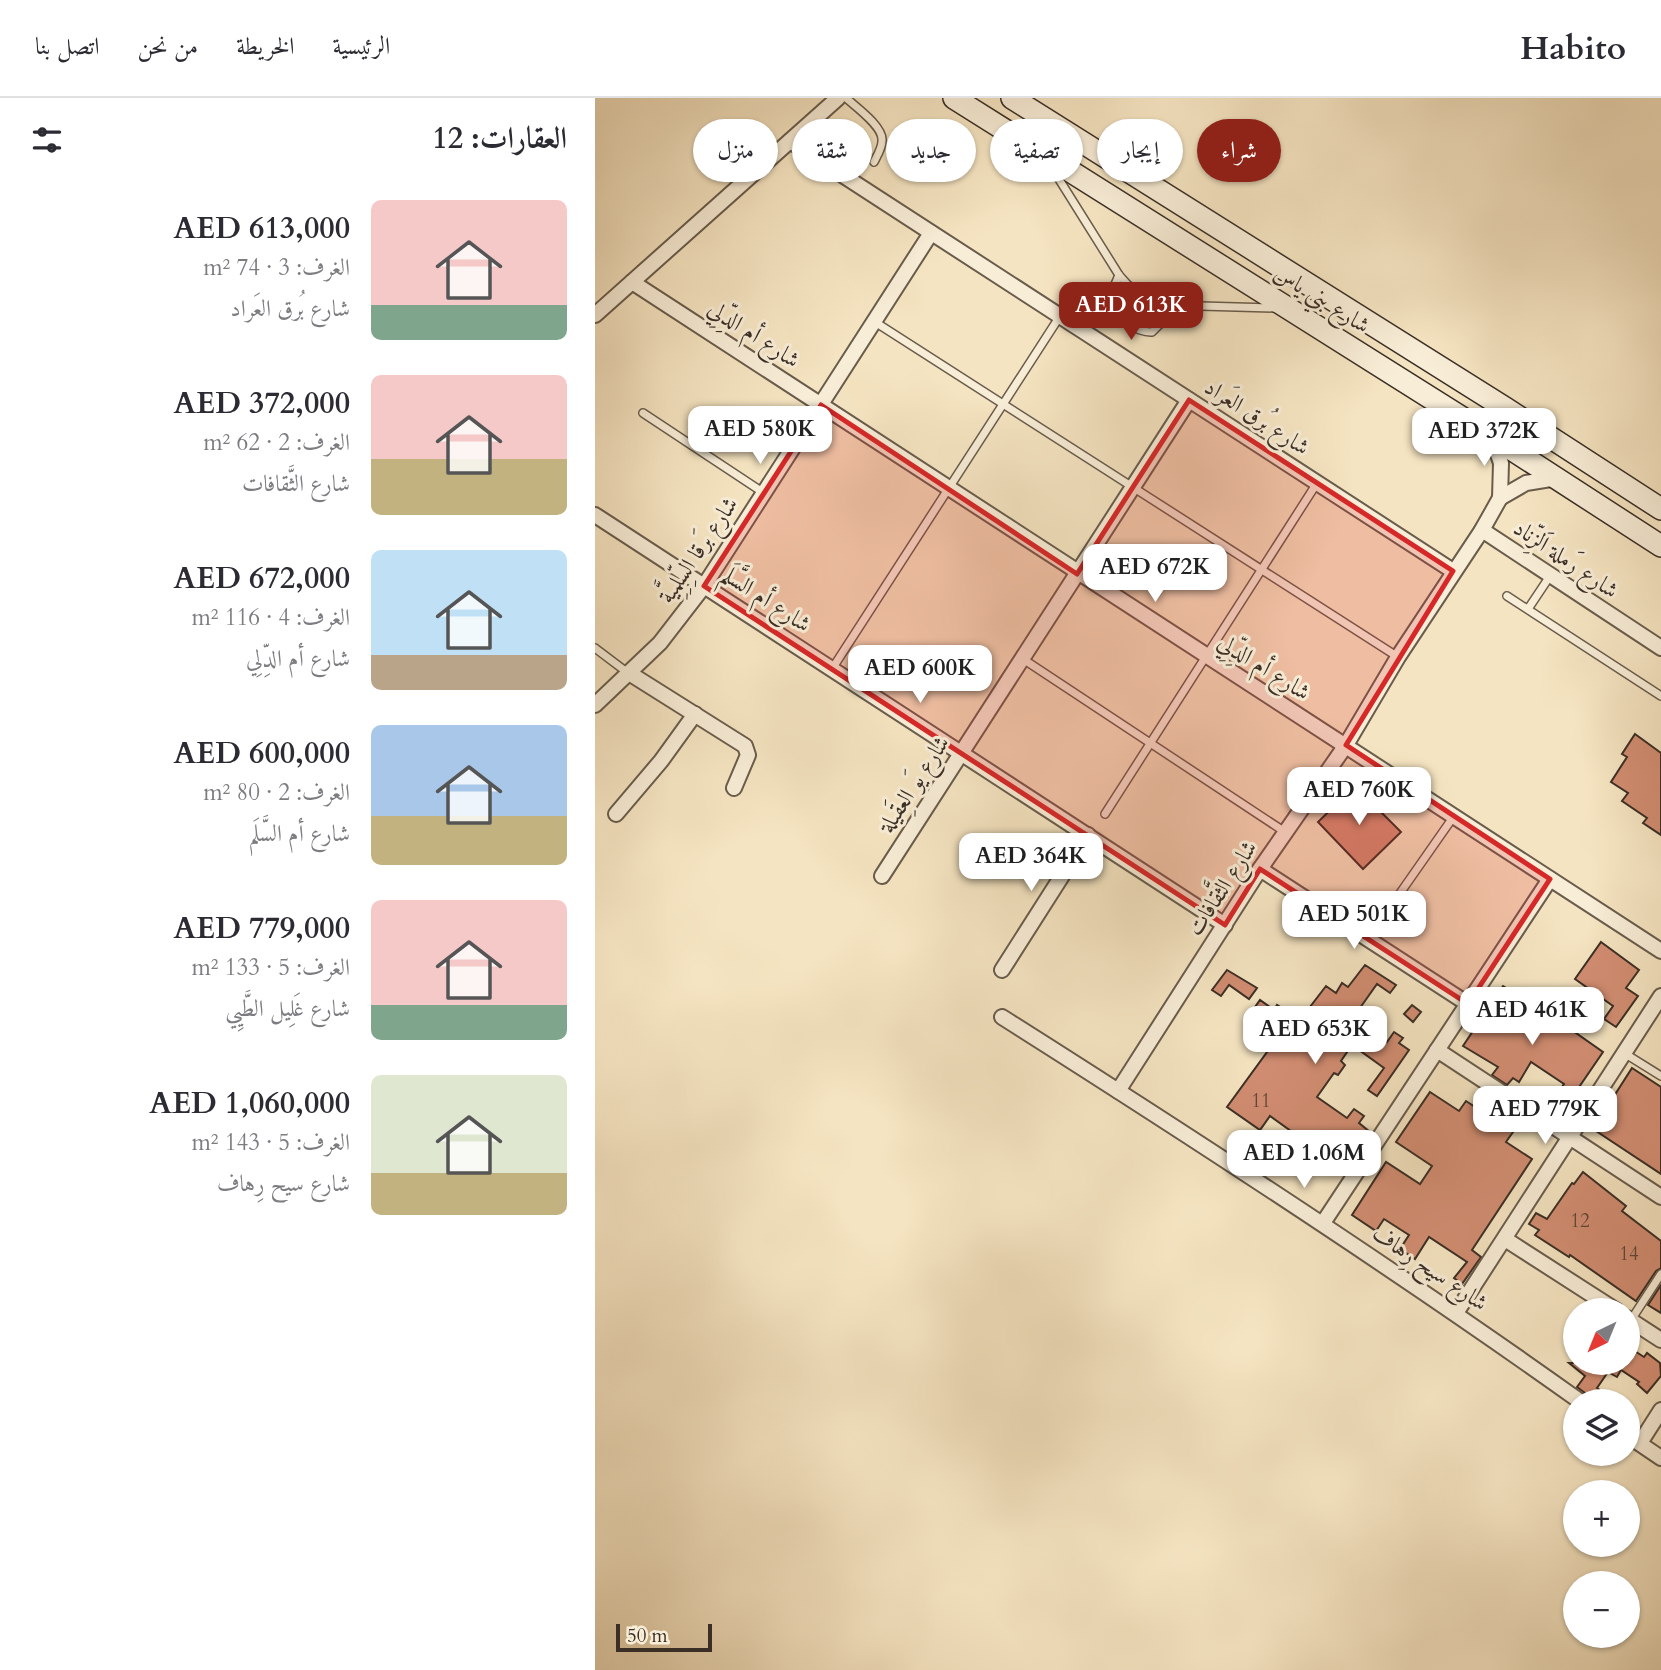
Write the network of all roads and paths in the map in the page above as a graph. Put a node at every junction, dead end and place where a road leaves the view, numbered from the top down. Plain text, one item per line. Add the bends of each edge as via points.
1 (846, 98) edge
2 (954, 98) edge
3 (1012, 98) edge
4 (832, 100) edge
5 (990, 121) edge
6 (790, 141) junction
7 (874, 162) dead end
8 (1083, 180) edge
9 (1060, 182) edge
10 (931, 233) junction
11 (1119, 275) junction
12 (632, 282) junction
13 (1165, 305) junction
14 (1287, 308) junction
15 (595, 315) edge
16 (1060, 316) junction
17 (875, 322) junction
18 (1189, 400) junction
19 (1003, 404) junction
20 (821, 405) junction
21 (643, 413) dead end
22 (1492, 436) junction
23 (1557, 478) junction
24 (1317, 483) junction
25 (1133, 487) junction
26 (949, 489) junction
27 (764, 493) junction
28 (1500, 498) junction
29 (1661, 509) edge
30 (595, 515) edge
31 (1482, 530) junction
32 (1661, 546) edge
33 (1261, 570) junction
34 (1453, 571) junction
35 (1077, 574) junction
36 (1550, 576) junction
37 (703, 586) junction
38 (1507, 596) dead end
39 (1528, 609) junction
40 (595, 648) edge
41 (1661, 648) edge
42 (1205, 657) junction
43 (1398, 657) junction
44 (1022, 659) junction
45 (832, 669) junction
46 (629, 673) junction
47 (1661, 696) edge
48 (595, 705) edge
49 (695, 715) junction
50 (1150, 743) junction
51 (1346, 746) junction
52 (961, 753) junction
53 (734, 788) dead end
54 (616, 814) dead end
55 (1105, 814) dead end
56 (1455, 816) junction
57 (1285, 832) junction
58 (1089, 835) junction
59 (1260, 869) junction
60 (882, 876) dead end
61 (1550, 879) junction
62 (1225, 925) junction
63 (1367, 939) junction
64 (1661, 951) edge
65 (1002, 970) dead end
66 (1661, 996) edge
67 (1468, 1004) junction
68 (1002, 1017) dead end
69 (1437, 1050) junction
70 (1624, 1053) junction
71 (1661, 1076) edge
72 (1118, 1091) junction
73 (1570, 1138) junction
74 (1661, 1197) edge
75 (1323, 1223) junction
76 (1505, 1239) junction
77 (1661, 1274) edge
78 (1596, 1298) edge
79 (1640, 1304) edge
80 (1457, 1313) junction
81 (1640, 1326) edge
82 (1661, 1340) edge
83 (1563, 1389) edge
84 (1661, 1410) edge
85 (1640, 1433) edge
86 (1640, 1443) edge
87 (1661, 1458) edge

1 - 7 lane via 880,130 883,139
2 - 5 main road, شارع بني ياس
3 - 29 main road, شارع بني ياس
4 - 6 street
6 - 10 street, شارع بُرق العَراد
6 - 12 street
8 - 14 main road, شارع بني ياس
9 - 11 lane
10 - 16 street, شارع بُرق العَراد
10 - 17 street, شارع بَرقا السِّلِمِيَّة
11 - 13 lane via 1141,295
11 - 13 lane via 1109,301 1118,316 1152,332
12 - 15 street
12 - 20 street, شارع أم الدِّلِي
13 - 14 lane
14 - 22 main road, شارع بني ياس
16 - 18 street, شارع بُرق العَراد
16 - 19 lane
17 - 19 lane
17 - 20 street, شارع بَرقا السِّلِمِيَّة
18 - 24 street, شارع بُرق العَراد
18 - 25 street, شارع يَو العِقَيلة
19 - 25 lane
19 - 26 lane
20 - 26 street, شارع أم الدِّلِي
20 - 27 street, شارع بَرقا السِّلِمِيَّة
21 - 27 lane
22 - 23 main road, شارع بني ياس
22 - 28 street, شارع الثَّقافات via 1501,463
23 - 28 street via 1526,483
23 - 32 main road, شارع بني ياس
24 - 33 lane
24 - 34 street, شارع بُرق العَراد
25 - 33 lane
25 - 35 street, شارع يَو العِقَيلة
26 - 35 street, شارع أم الدِّلِي
26 - 45 lane
27 - 37 street, شارع بَرقا السِّلِمِيَّة
28 - 31 street, شارع الثَّقافات
30 - 37 street, شارع أم السَّلَم
31 - 34 street, شارع الثَّقافات
31 - 36 street, شارع رَملة اَلزِّناد
33 - 42 lane
33 - 43 lane
34 - 43 street, شارع الثَّقافات
35 - 42 street, شارع أم الدِّلِي
35 - 44 street, شارع يَو العِقَيلة
36 - 39 lane
36 - 41 street, شارع رَملة اَلزِّناد
37 - 45 street, شارع أم السَّلَم
37 - 46 street, شارع بَرقا السِّلِمِيَّة via 660,643
38 - 39 lane
39 - 47 lane
40 - 46 lane
42 - 50 lane
42 - 51 street, شارع أم الدِّلِي
43 - 51 street, شارع الثَّقافات
44 - 50 lane
44 - 52 street, شارع يَو العِقَيلة
45 - 52 street, شارع أم السَّلَم
46 - 48 street, شارع بَرقا السِّلِمِيَّة
46 - 49 street
49 - 53 street via 747,749
49 - 54 street
50 - 55 lane
50 - 57 lane
51 - 56 street, شارع أم الدِّلِي
51 - 57 street, شارع الثَّقافات
52 - 58 street, شارع أم السَّلَم
52 - 60 street, شارع يَو العِقَيلة
56 - 61 street, شارع أم الدِّلِي
56 - 63 lane
57 - 59 street, شارع الثَّقافات
58 - 62 street, شارع أم السَّلَم
58 - 65 street
59 - 62 street, شارع الثَّقافات
59 - 63 street
61 - 64 street, شارع أم الدِّلِي
61 - 67 street
62 - 72 street, شارع الثَّقافات
63 - 67 street
66 - 70 street
67 - 69 street
68 - 72 street, شارع سيح رِهاف
69 - 73 street
69 - 75 street
70 - 71 lane
70 - 73 street
72 - 75 street, شارع سيح رِهاف
73 - 74 street
73 - 76 street
75 - 80 street, شارع سيح رِهاف
76 - 78 street
76 - 80 street
77 - 79 lane
80 - 83 street, شارع سيح رِهاف
81 - 82 street
84 - 85 street
86 - 87 street

